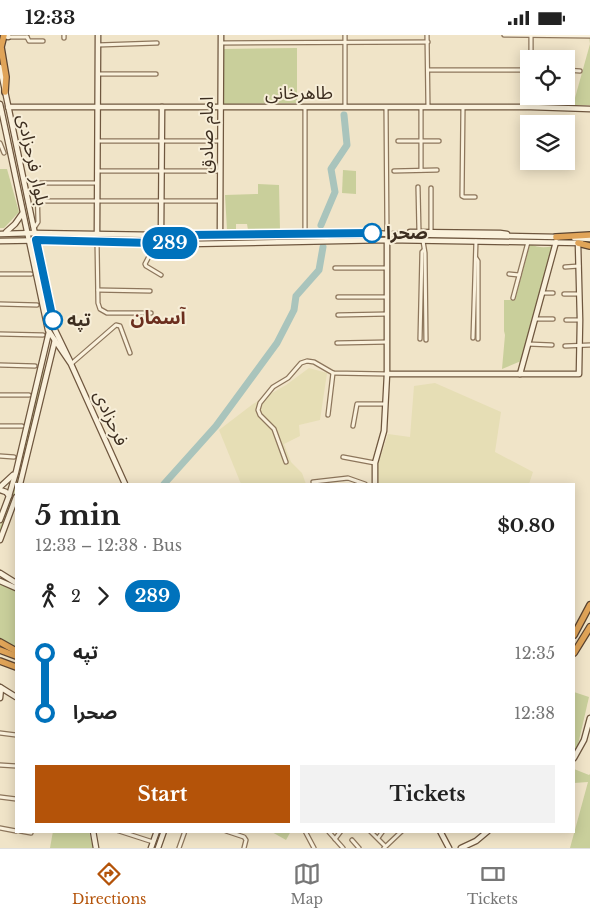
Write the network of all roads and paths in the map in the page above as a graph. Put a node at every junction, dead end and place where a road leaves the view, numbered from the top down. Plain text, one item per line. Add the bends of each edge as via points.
1 (98, 35) edge
2 (221, 35) edge
3 (345, 35) edge
4 (428, 35) edge
5 (504, 35) edge
6 (531, 35) edge
7 (6, 36) edge
8 (27, 36) edge
9 (590, 37) edge
10 (42, 41) dead end
11 (428, 42) junction
12 (157, 43) dead end
13 (221, 43) junction
14 (345, 43) junction
15 (98, 45) junction
16 (531, 50) edge
17 (0, 67) edge
18 (428, 70) junction
19 (520, 70) edge
20 (575, 71) edge
21 (580, 71) dead end
22 (98, 74) junction
23 (156, 74) dead end
24 (5, 92) junction
25 (0, 104) edge
26 (8, 107) junction
27 (98, 107) junction
28 (162, 107) junction
29 (220, 107) junction
30 (306, 107) junction
31 (345, 107) junction
32 (386, 107) junction
33 (421, 107) junction
34 (428, 107) junction
35 (463, 107) junction
36 (531, 107) joint
37 (590, 109) edge
38 (2, 127) edge
39 (98, 141) junction
40 (162, 141) junction
41 (220, 141) junction
42 (398, 141) dead end
43 (421, 141) junction
44 (440, 141) dead end
45 (0, 143) edge
46 (4, 153) dead end
47 (421, 170) junction
48 (437, 170) dead end
49 (97, 171) junction
50 (162, 171) junction
51 (220, 171) junction
52 (394, 171) dead end
53 (97, 183) junction
54 (25, 187) junction
55 (418, 187) dead end
56 (431, 187) dead end
57 (17, 188) junction
58 (475, 197) dead end
59 (37, 201) junction
60 (97, 201) junction
61 (161, 201) junction
62 (220, 201) junction
63 (22, 213) junction
64 (34, 230) junction
65 (419, 232) junction
66 (431, 232) junction
67 (26, 233) junction
68 (2, 234) edge
69 (97, 234) junction
70 (321, 234) junction
71 (388, 234) junction
72 (161, 235) junction
73 (188, 235) junction
74 (305, 235) junction
75 (590, 235) edge
76 (220, 236) junction
77 (516, 236) junction
78 (556, 239) junction
79 (590, 239) edge
80 (36, 240) junction
81 (386, 240) junction
82 (0, 241) edge
83 (28, 241) junction
84 (97, 241) junction
85 (423, 241) junction
86 (476, 241) junction
87 (322, 242) junction
88 (528, 242) junction
89 (156, 243) junction
90 (578, 243) junction
91 (190, 244) junction
92 (590, 245) edge
93 (424, 250) junction
94 (476, 257) junction
95 (35, 265) junction
96 (41, 265) junction
97 (565, 267) dead end
98 (579, 267) junction
99 (335, 268) dead end
100 (386, 268) junction
101 (0, 274) edge
102 (30, 274) dead end
103 (509, 274) dead end
104 (162, 275) dead end
105 (519, 275) junction
106 (98, 291) junction
107 (150, 291) dead end
108 (542, 293) junction
109 (553, 293) dead end
110 (579, 293) junction
111 (564, 294) dead end
112 (338, 297) dead end
113 (386, 297) junction
114 (513, 299) dead end
115 (0, 304) edge
116 (37, 305) dead end
117 (150, 313) dead end
118 (387, 314) junction
119 (338, 315) dead end
120 (535, 319) junction
121 (553, 319) dead end
122 (580, 319) junction
123 (566, 320) dead end
124 (49, 332) junction
125 (0, 334) edge
126 (57, 334) junction
127 (43, 335) dead end
128 (473, 338) dead end
129 (420, 339) dead end
130 (478, 339) dead end
131 (54, 340) junction
132 (426, 340) dead end
133 (387, 342) junction
134 (337, 343) dead end
135 (528, 344) junction
136 (552, 345) dead end
137 (565, 345) dead end
138 (580, 345) junction
139 (590, 345) edge
140 (63, 353) junction
141 (130, 353) dead end
142 (50, 357) junction
143 (0, 365) edge
144 (71, 365) junction
145 (35, 366) dead end
146 (42, 366) junction
147 (48, 367) junction
148 (333, 373) junction
149 (386, 374) junction
150 (520, 374) junction
151 (0, 395) edge
152 (29, 395) dead end
153 (385, 403) junction
154 (328, 415) dead end
155 (0, 426) edge
156 (22, 426) dead end
157 (353, 426) dead end
158 (0, 456) edge
159 (14, 457) dead end
160 (343, 457) dead end
161 (286, 462) dead end
162 (375, 463) junction
163 (16, 472) junction
164 (313, 482) dead end
165 (20, 483) edge
166 (125, 483) edge
167 (362, 483) edge
168 (376, 483) edge
169 (0, 488) edge
170 (9, 496) junction
171 (15, 500) edge
172 (0, 521) edge
173 (0, 540) edge
174 (0, 573) edge
175 (0, 581) edge
176 (15, 582) edge
177 (15, 588) edge
178 (590, 605) edge
179 (590, 627) edge
180 (575, 633) edge
181 (0, 642) edge
182 (0, 650) edge
183 (15, 650) edge
184 (575, 651) edge
185 (15, 656) edge
186 (0, 661) edge
187 (15, 667) edge
188 (1, 687) edge
189 (15, 696) edge
190 (0, 698) edge
191 (590, 718) edge
192 (0, 733) edge
193 (15, 735) edge
194 (575, 756) edge
195 (0, 765) edge
196 (15, 766) edge
197 (0, 797) edge
198 (15, 799) edge
199 (0, 829) edge
200 (15, 831) edge
201 (92, 833) edge
202 (125, 833) edge
203 (156, 833) edge
204 (163, 833) edge
205 (184, 833) edge
206 (232, 833) edge
207 (306, 833) edge
208 (330, 833) edge
209 (340, 833) edge
210 (372, 833) edge
211 (382, 833) edge
212 (400, 833) edge
213 (441, 833) edge
214 (485, 833) edge
215 (378, 838) junction
216 (335, 839) junction
217 (352, 840) dead end
218 (153, 842) junction
219 (385, 847) edge
220 (96, 848) edge
221 (151, 848) edge
222 (158, 848) edge
223 (180, 848) edge
224 (244, 848) edge
225 (314, 848) edge
226 (343, 848) edge
227 (359, 848) edge
228 (450, 848) edge
229 (461, 848) edge

1 - 15 street
2 - 13 street, امام صادق
3 - 14 street
4 - 11 street
5 - 6 street
6 - 9 street
6 - 16 street
7 - 8 street
7 - 24 highway via 1,47
8 - 10 street via 29,41
11 - 14 street
11 - 18 street
12 - 15 street
13 - 14 street
13 - 29 street, امام صادق
14 - 31 street
15 - 22 street
17 - 24 street, بلوار فرحزادی
18 - 19 street
18 - 34 street
20 - 21 street
22 - 23 street
22 - 27 street
24 - 26 street, بلوار فرحزادی
25 - 38 street, بلوار فرحزادی
26 - 27 street, طاهرخانی
26 - 54 street, بلوار فرحزادی
27 - 28 street, طاهرخانی
27 - 39 street
28 - 29 street, طاهرخانی
28 - 40 street
29 - 30 street, طاهرخانی
29 - 41 street, امام صادق
30 - 31 street, طاهرخانی
30 - 74 street
31 - 32 street, طاهرخانی
32 - 33 street, طاهرخانی
32 - 71 street
33 - 34 street, طاهرخانی
33 - 43 street
34 - 35 street, طاهرخانی
35 - 36 street, طاهرخانی
35 - 58 street via 462,196
36 - 37 street, طاهرخانی
38 - 57 street, بلوار فرحزادی
39 - 40 street
39 - 49 street
40 - 41 street
40 - 50 street
41 - 51 street, امام صادق
42 - 43 street
43 - 44 street
43 - 47 street
45 - 46 street
47 - 48 street
47 - 52 street
49 - 50 street
49 - 53 street
50 - 51 street
50 - 61 street
51 - 62 street, امام صادق
53 - 59 street via 37,183
53 - 60 street
54 - 57 street
54 - 64 street, بلوار فرحزادی
55 - 65 street
56 - 66 street
57 - 63 street, بلوار فرحزادی
59 - 60 street
59 - 64 street via 38,221
60 - 61 street
60 - 69 street
61 - 62 street
61 - 72 street
62 - 76 street, امام صادق
63 - 67 street, بلوار فرحزادی
63 - 68 street via 15,224
64 - 67 street
64 - 69 street
64 - 80 street, بلوار فرحزادی
65 - 66 street
65 - 71 street
66 - 77 street
67 - 68 street
67 - 83 street, بلوار فرحزادی
69 - 72 street
70 - 71 street
70 - 74 street
70 - 87 street via 317,239
71 - 77 street
72 - 73 street
73 - 76 street
73 - 91 street via 193,239
74 - 76 street
75 - 78 highway
77 - 78 street
78 - 79 street
78 - 88 street
78 - 90 street
78 - 108 street
80 - 83 street
80 - 84 street
80 - 96 street
81 - 85 street
81 - 87 street
81 - 100 street
82 - 83 street
83 - 95 street
84 - 89 street
84 - 106 street
85 - 86 street
85 - 93 street
86 - 88 street
86 - 94 street
87 - 91 street
88 - 105 street
89 - 91 street
89 - 104 street via 145,263
90 - 92 highway
90 - 98 street
93 - 129 street
93 - 132 street
94 - 128 street
94 - 130 street
95 - 96 street via 36,262
95 - 124 street
96 - 126 street
97 - 98 street
98 - 110 street
99 - 100 street
100 - 113 street
101 - 102 street
103 - 105 street
105 - 114 street
106 - 107 street
106 - 117 street via 101,311
108 - 109 street
108 - 120 street
110 - 111 street
110 - 122 street
112 - 113 street
113 - 118 street
115 - 116 street
118 - 119 street
118 - 133 street
120 - 121 street
120 - 135 street
122 - 123 street
122 - 138 street
124 - 131 street
124 - 146 street
125 - 127 street
126 - 131 street
126 - 144 street
131 - 140 street
131 - 142 street
133 - 134 street
133 - 149 street
135 - 136 street
135 - 150 street
137 - 138 street
138 - 139 street
138 - 150 street via 579,374
140 - 142 street via 57,352
140 - 144 street
141 - 144 street via 120,326 116,325
142 - 147 street
143 - 145 street
144 - 166 street, فرحزادی
146 - 147 street
146 - 163 street
147 - 165 street
148 - 149 street
148 - 154 street
148 - 161 street via 314,362 302,363 288,379 273,387 260,403 260,415 274,429
149 - 150 street
149 - 153 street
151 - 152 street
153 - 157 street via 357,404
153 - 162 street via 384,431
155 - 156 street
158 - 159 street
160 - 162 street
162 - 168 street
163 - 169 street
163 - 170 street
164 - 167 street via 348,478
169 - 170 street
170 - 172 street
171 - 173 street
174 - 176 street
175 - 177 street
178 - 180 highway
179 - 184 highway
181 - 183 highway
182 - 185 highway
186 - 187 highway
188 - 189 street
188 - 190 street
191 - 194 street
192 - 193 street
195 - 196 street
197 - 198 street
199 - 200 street
201 - 220 street
202 - 218 street
203 - 218 street
204 - 222 street
205 - 223 street
206 - 224 street via 244,837
207 - 225 street
208 - 216 street
209 - 216 street
210 - 215 street
211 - 215 street
212 - 219 street
213 - 228 street
214 - 229 street
215 - 219 street
216 - 226 street
217 - 227 street
218 - 221 street

